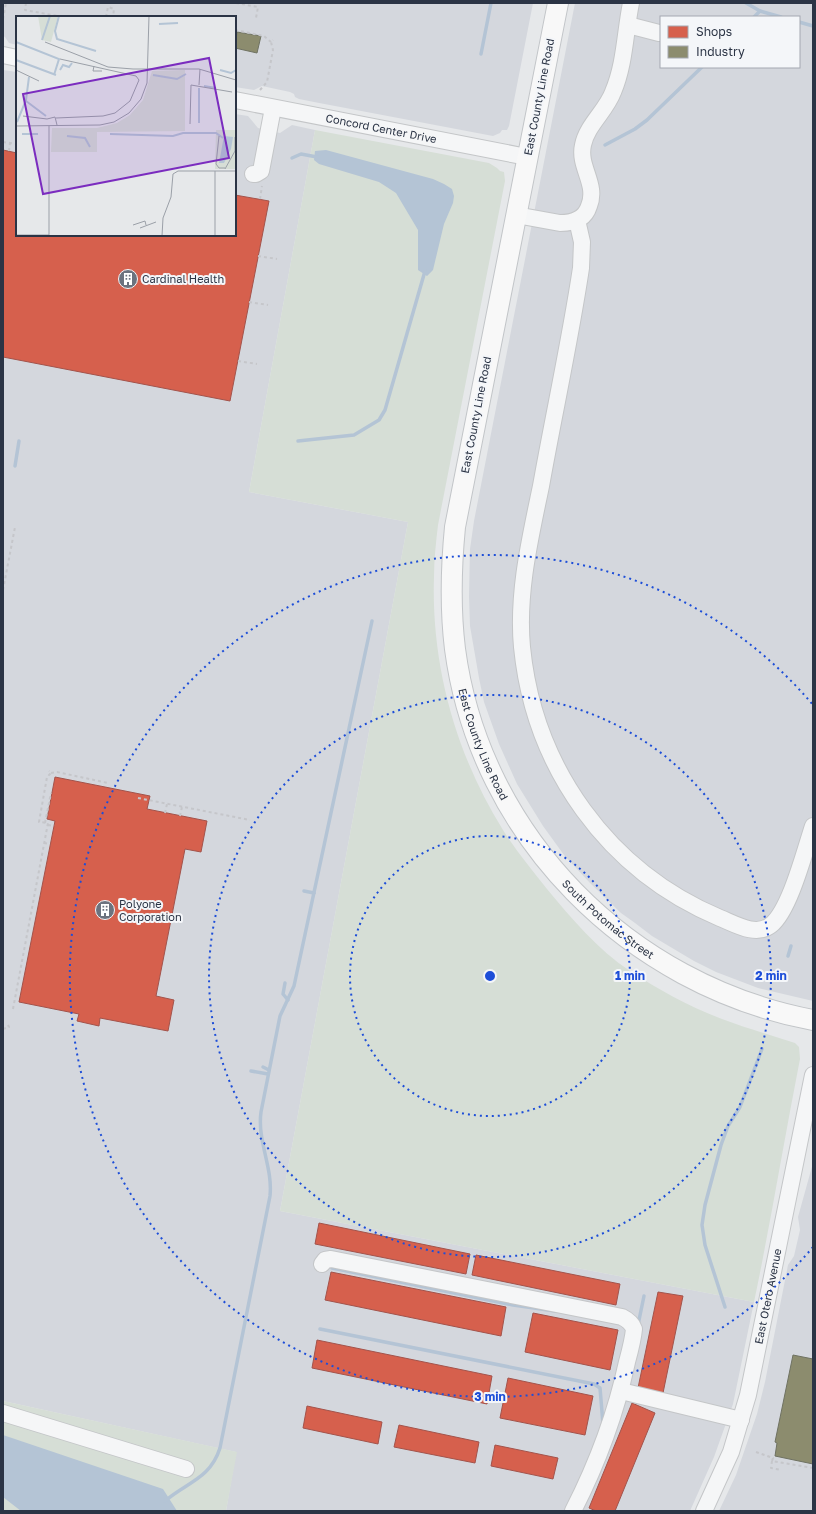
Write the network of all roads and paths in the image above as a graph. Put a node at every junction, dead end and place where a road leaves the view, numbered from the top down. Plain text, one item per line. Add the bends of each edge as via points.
1 (6, 3) edge
2 (26, 3) edge
3 (236, 3) edge
4 (558, 3) edge
5 (631, 3) edge
6 (58, 16) edge
7 (106, 16) edge
8 (113, 16) edge
9 (256, 18) dead end
10 (3, 19) edge
11 (628, 25) junction
12 (236, 30) edge
13 (659, 33) dead end
14 (3, 56) edge
15 (16, 58) edge
16 (260, 90) dead end
17 (236, 100) edge
18 (273, 108) junction
19 (3, 142) edge
20 (10, 143) junction
21 (16, 144) edge
22 (9, 151) dead end
23 (527, 157) junction
24 (258, 178) joint
25 (260, 199) dead end
26 (516, 215) junction
27 (577, 220) junction
28 (258, 256) dead end
29 (276, 259) dead end
30 (249, 302) dead end
31 (268, 305) dead end
32 (238, 361) dead end
33 (257, 364) dead end
34 (15, 527) dead end
35 (3, 590) edge
36 (108, 783) dead end
37 (44, 792) junction
38 (138, 798) dead end
39 (167, 804) junction
40 (182, 807) junction
41 (165, 813) dead end
42 (180, 816) dead end
43 (250, 820) dead end
44 (517, 820) joint
45 (45, 823) junction
46 (48, 825) junction
47 (54, 826) dead end
48 (813, 826) edge
49 (44, 844) junction
50 (50, 844) dead end
51 (37, 883) junction
52 (42, 884) dead end
53 (27, 935) junction
54 (32, 936) dead end
55 (13, 1009) dead end
56 (813, 1020) edge
57 (8, 1025) dead end
58 (3, 1029) edge
59 (813, 1076) edge
60 (322, 1264) dead end
61 (621, 1391) junction
62 (3, 1413) edge
63 (741, 1420) junction
64 (756, 1452) dead end
65 (772, 1461) junction
66 (813, 1468) edge
67 (186, 1469) dead end
68 (781, 1470) dead end
69 (573, 1511) edge
70 (704, 1511) edge

1 - 10 path
2 - 6 path via 25,10
3 - 9 path via 258,7
4 - 23 main road, East County Line Road
5 - 11 street
7 - 8 path via 108,7 114,9
11 - 13 street
11 - 27 street via 614,90 585,139 582,154 592,187 592,196 586,213
12 - 16 path via 264,36 272,41 273,50 267,82
14 - 15 street
17 - 18 street, Concord Center Drive
18 - 23 street, Concord Center Drive
18 - 24 street via 261,171 256,174
19 - 20 path
20 - 21 path
20 - 22 path
23 - 26 main road, East County Line Road
24 - 25 path
26 - 27 street via 560,223
26 - 44 main road, East County Line Road via 456,521 451,595 456,650 468,712 490,769
27 - 48 street via 582,242 581,268 521,602 521,631 526,673 543,737 557,768 598,830 644,874 707,913 750,930 771,926 778,918 790,894
28 - 29 path
30 - 31 path
32 - 33 path
34 - 35 path
36 - 37 path via 50,772
37 - 45 path via 39,822
37 - 45 path via 51,793
38 - 39 path
39 - 40 path
39 - 41 path
40 - 42 path
40 - 43 path
44 - 56 main road, South Potomac Street via 548,864 577,895 613,928 650,956 729,996 777,1012
45 - 46 path
46 - 47 path
46 - 49 path
49 - 50 path
49 - 51 path
51 - 52 path
51 - 53 path
53 - 54 path
53 - 55 path
57 - 58 path via 9,1027
59 - 63 street, East Otero Avenue
60 - 61 street via 325,1260 331,1259 622,1317 628,1320 634,1329
61 - 63 street
61 - 69 street via 600,1452
62 - 67 street
63 - 70 street, East Otero Avenue via 724,1469
64 - 65 path via 773,1458
65 - 66 path
65 - 68 path via 771,1468

